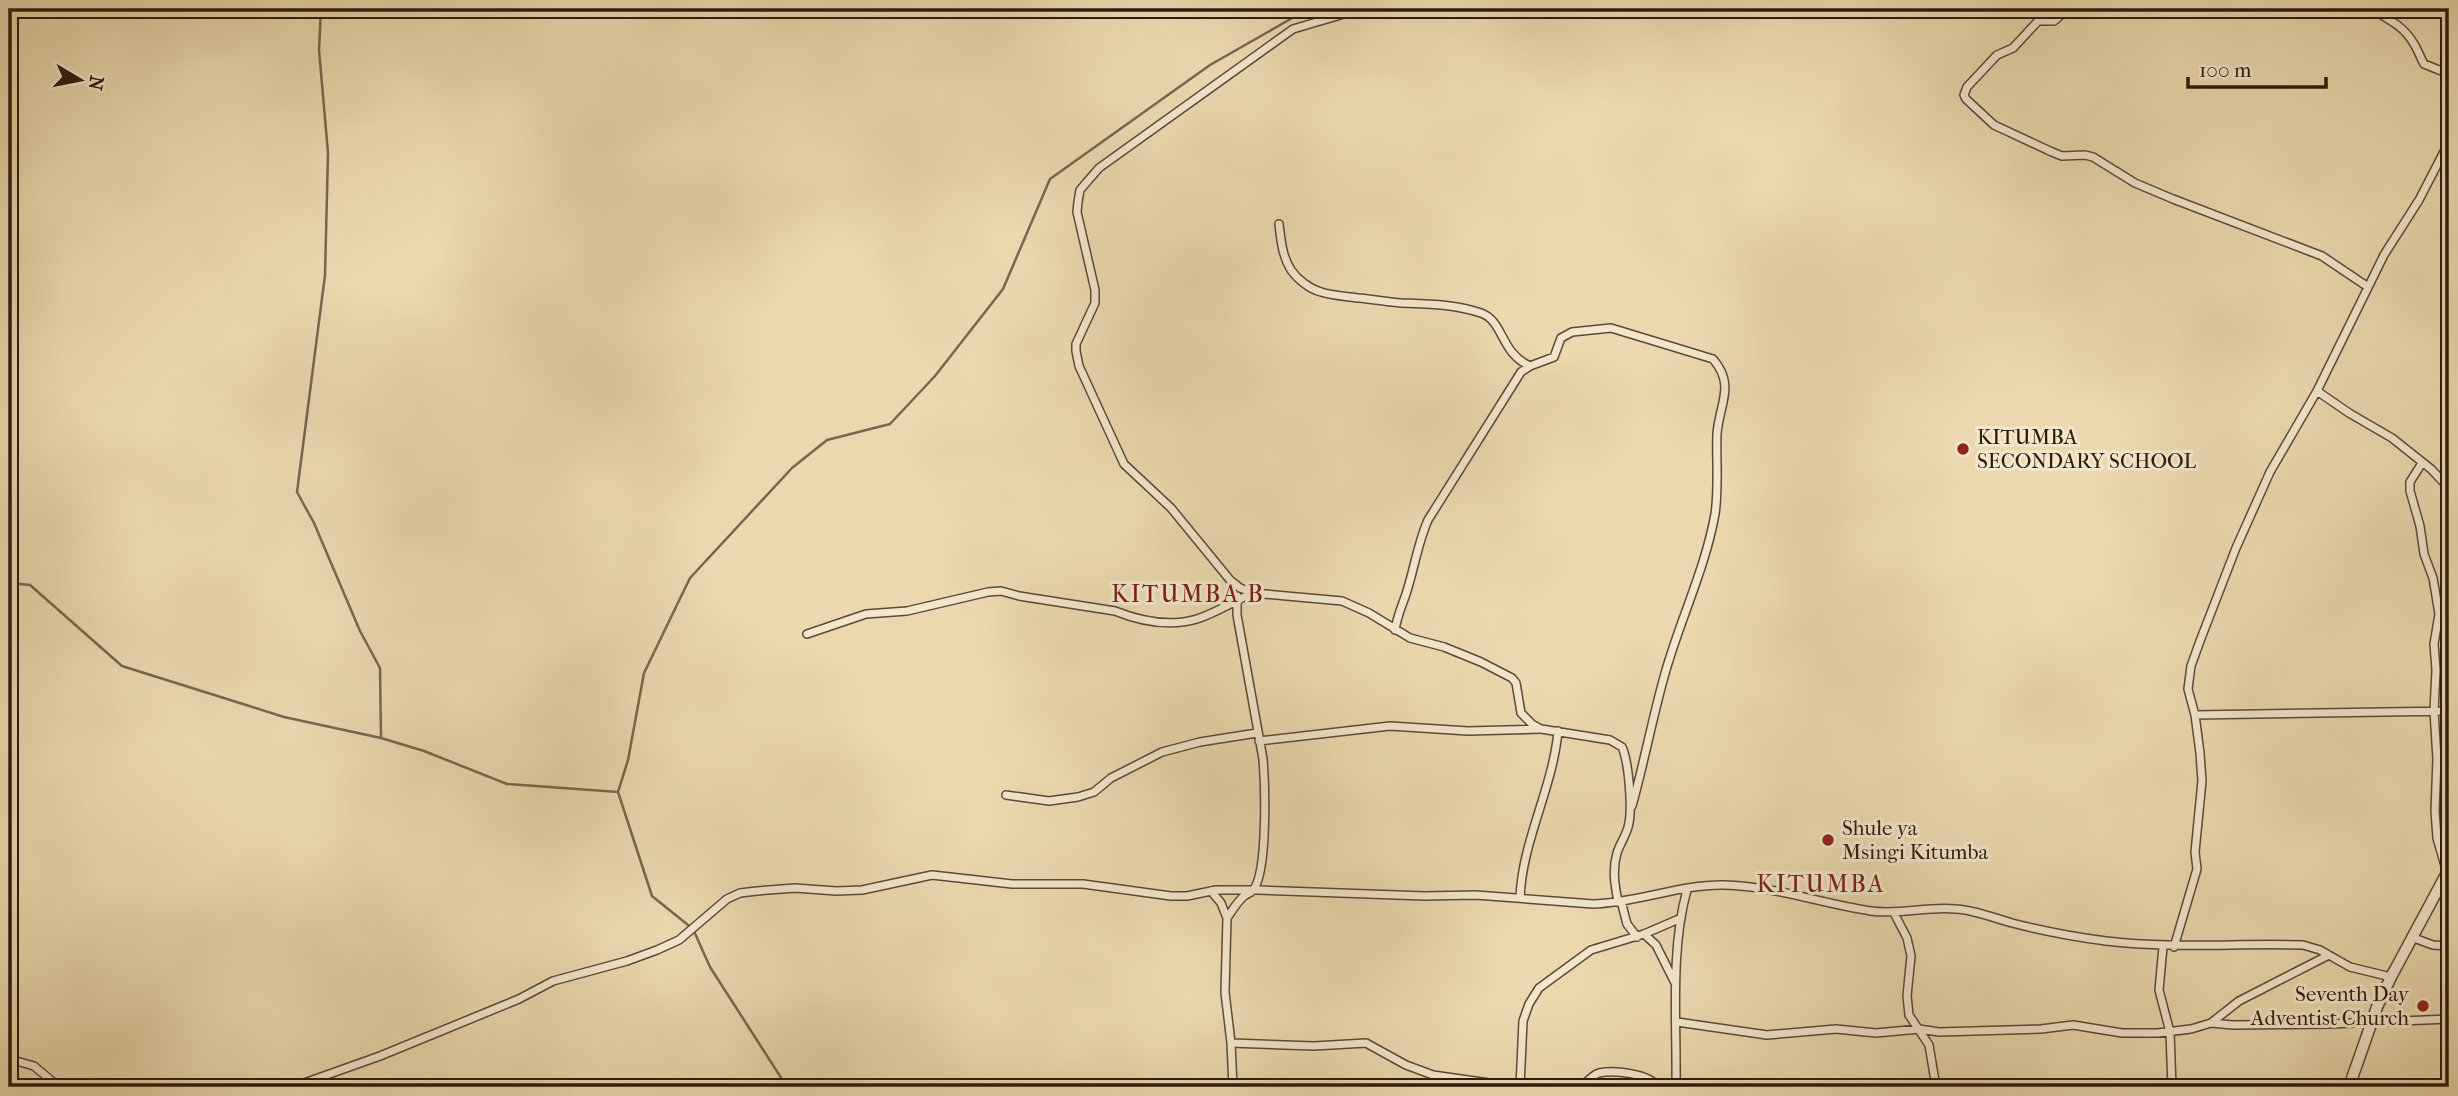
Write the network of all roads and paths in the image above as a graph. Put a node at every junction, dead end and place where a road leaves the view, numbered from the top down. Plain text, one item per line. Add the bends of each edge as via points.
1 (1362, 9) edge
2 (2068, 9) edge
3 (2371, 9) edge
4 (2449, 74) edge
5 (2449, 142) edge
6 (1279, 224) dead end
7 (2368, 286) junction
8 (1530, 366) junction
9 (2317, 391) junction
10 (2422, 463) junction
11 (2449, 488) edge
12 (1234, 585) junction
13 (1254, 593) junction
14 (1237, 599) junction
15 (1395, 629) junction
16 (807, 634) dead end
17 (2434, 711) junction
18 (2449, 711) edge
19 (2195, 715) junction
20 (1541, 729) junction
21 (1558, 731) junction
22 (1258, 737) junction
23 (1006, 795) dead end
24 (1630, 814) junction
25 (2448, 871) edge
26 (1254, 890) junction
27 (1687, 890) junction
28 (1211, 891) junction
29 (1521, 898) junction
30 (1620, 902) junction
31 (1894, 913) junction
32 (1227, 918) junction
33 (1679, 919) junction
34 (1641, 935) junction
35 (2411, 937) junction
36 (2449, 946) edge
37 (2163, 947) junction
38 (2174, 947) junction
39 (2328, 956) junction
40 (2391, 977) junction
41 (1677, 990) junction
42 (2449, 1018) edge
43 (2372, 1021) junction
44 (1677, 1022) junction
45 (2211, 1023) junction
46 (1919, 1029) junction
47 (2170, 1032) junction
48 (1231, 1043) junction
49 (9, 1059) edge
50 (317, 1079) junction
51 (59, 1087) edge
52 (293, 1087) edge
53 (313, 1087) edge
54 (1233, 1087) edge
55 (1520, 1087) edge
56 (1550, 1087) edge
57 (1568, 1087) edge
58 (1658, 1087) edge
59 (1676, 1087) edge
60 (1936, 1087) edge
61 (2172, 1087) edge
62 (2349, 1087) edge

1 - 12 street via 1293,29 1099,168 1080,190 1077,212 1095,303 1076,344 1079,366 1124,464 1171,508
2 - 7 street via 2054,21 2038,21 1967,87 1966,99 1988,121 2057,155 2093,157 2172,199 2322,256
3 - 4 street via 2403,30 2424,64
5 - 7 street
6 - 8 street via 1292,271 1313,289 1337,296 1444,305 1482,313 1512,354
7 - 9 street
8 - 15 street via 1515,381 1428,520
8 - 24 street via 1553,357 1561,338 1572,332 1611,328 1713,359 1725,379 1717,433 1715,512 1707,549 1663,680
9 - 10 street via 2392,438
9 - 19 street via 2270,472 2211,609 2188,682
10 - 11 street
10 - 17 street via 2410,482 2410,491 2438,602
12 - 13 street
12 - 14 street
13 - 14 street
13 - 15 street via 1342,601
14 - 16 street via 1199,618 1169,623 988,592 907,611 866,614
14 - 22 street
15 - 20 street via 1512,678 1521,713
17 - 18 street
17 - 19 street
17 - 25 street via 2436,830
19 - 38 street via 2202,781 2197,869
20 - 21 street
20 - 22 street via 1390,726
21 - 24 street via 1610,740 1622,747
21 - 29 street via 1522,873
22 - 23 street via 1200,742 1162,752 1078,797 1049,801
22 - 26 street via 1265,781 1263,849
24 - 30 street via 1614,866
25 - 35 street
26 - 28 street
26 - 29 street
26 - 32 street
27 - 30 street
27 - 31 street via 1705,885 1750,887
27 - 33 street
28 - 32 street
28 - 50 street via 1171,896 1083,884 1012,884 932,875 862,890 777,888 740,893 679,940 657,950 554,981
29 - 30 street
30 - 34 street via 1627,923
31 - 37 street via 1952,908 2073,936
31 - 46 street via 1912,956 1908,1007
32 - 48 street via 1225,992
33 - 34 street
33 - 41 street
34 - 41 street via 1656,945
34 - 55 street via 1584,953 1534,994 1521,1033
35 - 36 street
35 - 40 street
37 - 38 street
37 - 47 street via 2159,990
38 - 39 street via 2303,945
39 - 40 street
39 - 45 street via 2239,1001
40 - 43 street
41 - 44 street
42 - 43 street
43 - 45 street
43 - 62 street
44 - 46 street via 1767,1035
44 - 59 street
45 - 47 street
46 - 47 street via 1939,1032 2073,1025 2132,1034
46 - 60 street via 1929,1045
47 - 61 street
48 - 54 street
48 - 55 street via 1366,1043 1433,1075
49 - 51 street via 34,1066
50 - 52 street
50 - 53 street
55 - 56 street
57 - 58 street via 1583,1084 1594,1074 1613,1073 1648,1079

